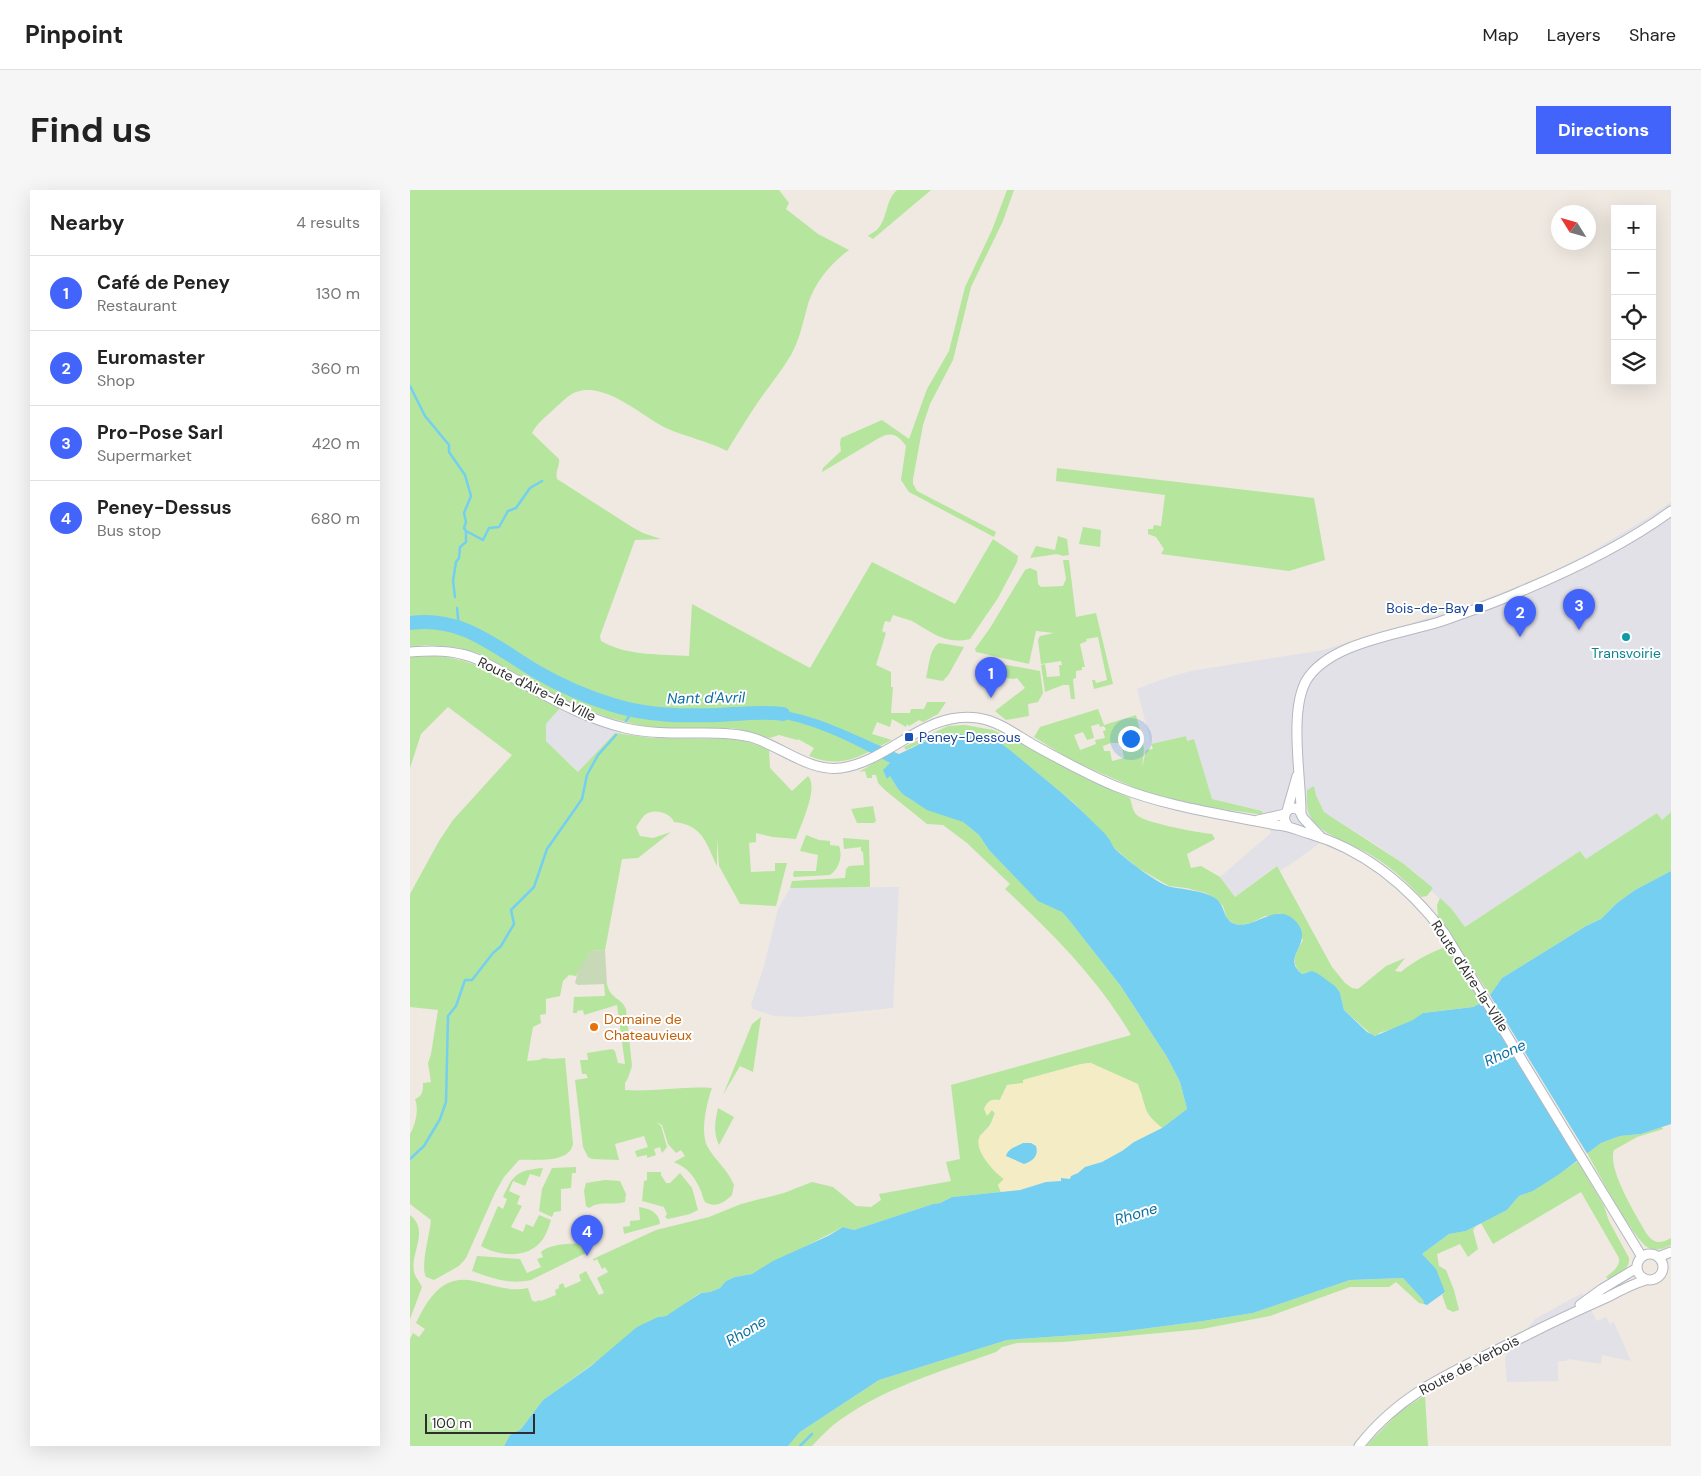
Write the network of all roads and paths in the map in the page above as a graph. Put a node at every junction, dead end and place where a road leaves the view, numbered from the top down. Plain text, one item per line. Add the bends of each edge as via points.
1 (1671, 511) edge
2 (410, 652) edge
3 (1298, 771) junction
4 (1286, 812) junction
5 (1302, 815) junction
6 (1255, 820) junction
7 (1291, 827) junction
8 (1320, 836) junction
9 (1671, 1252) edge
10 (1642, 1257) junction
11 (1658, 1257) junction
12 (1671, 1263) edge
13 (1637, 1268) junction
14 (1663, 1271) junction
15 (1646, 1280) junction
16 (1566, 1315) junction
17 (1359, 1446) edge

1 - 3 street via 1607,550 1525,590 1329,657 1311,674 1301,692
2 - 6 street, Route d'Aire-la-Ville via 438,651 469,656 584,714 625,728 741,735 831,768 853,765 870,758 946,720 982,719 1009,730 1085,772 1134,793 1193,810
3 - 4 street
3 - 5 street
4 - 5 street via 1294,808
4 - 6 street, Route d'Aire-la-Ville
4 - 7 street via 1284,820
5 - 7 street via 1302,824
5 - 8 street, Route d'Aire-la-Ville
6 - 7 street, Route d'Aire-la-Ville
7 - 8 street, Route d'Aire-la-Ville
8 - 10 street, Route d'Aire-la-Ville via 1383,871 1406,890 1445,934
9 - 11 street
10 - 11 street via 1649,1254
10 - 13 street
11 - 14 street
12 - 14 street
13 - 15 street
13 - 16 street, Route de Verbois
14 - 15 street via 1657,1279
15 - 16 street, Route de Verbois
16 - 17 street, Route de Verbois via 1427,1385 1388,1414

